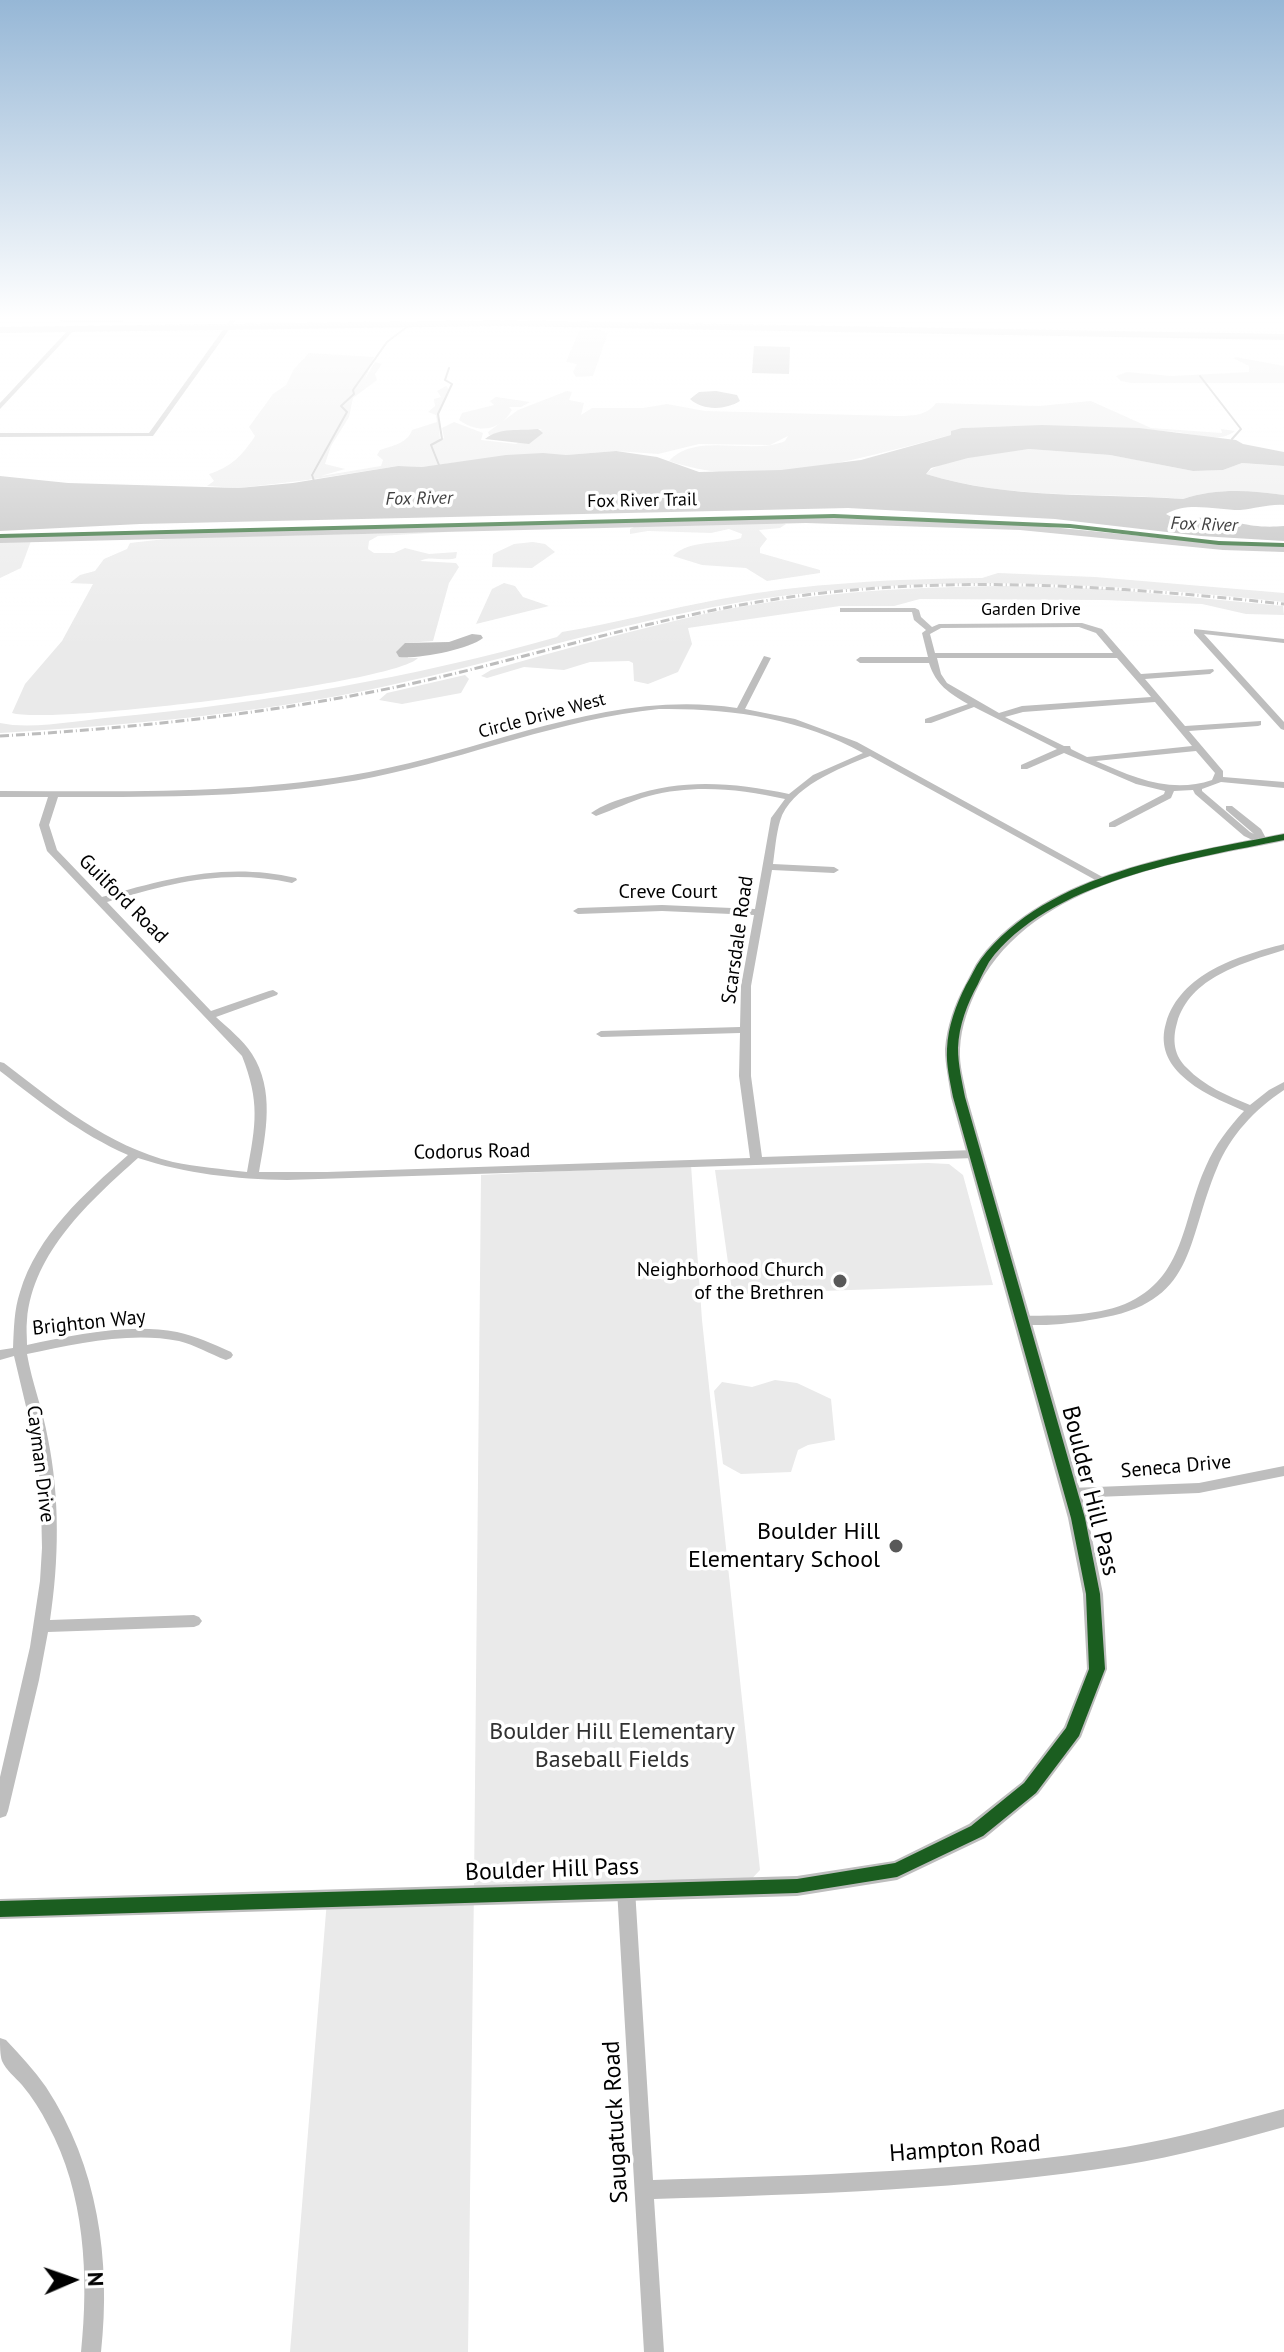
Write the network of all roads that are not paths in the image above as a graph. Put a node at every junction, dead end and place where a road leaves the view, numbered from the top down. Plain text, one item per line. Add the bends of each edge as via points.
1 (157, 430) edge
2 (0, 435) edge
3 (0, 540) edge
4 (1284, 549) edge
5 (843, 610) dead end
6 (930, 629) junction
7 (1284, 641) edge
8 (1121, 655) junction
9 (767, 658) dead end
10 (934, 658) junction
11 (860, 660) dead end
12 (1210, 671) dead end
13 (1140, 677) junction
14 (1158, 699) junction
15 (976, 704) junction
16 (740, 710) junction
17 (999, 716) junction
18 (928, 721) dead end
19 (1258, 723) dead end
20 (1284, 727) edge
21 (1183, 729) junction
22 (1067, 748) junction
23 (1198, 748) junction
24 (870, 753) junction
25 (1088, 759) junction
26 (1024, 767) dead end
27 (1220, 779) junction
28 (1284, 785) edge
29 (1197, 786) junction
30 (1171, 787) junction
31 (54, 793) junction
32 (0, 794) edge
33 (790, 797) junction
34 (596, 813) dead end
35 (1112, 825) dead end
36 (1284, 837) edge
37 (1263, 842) junction
38 (767, 867) junction
39 (834, 870) dead end
40 (292, 880) dead end
41 (1103, 880) junction
42 (100, 901) junction
43 (578, 911) dead end
44 (758, 912) junction
45 (1284, 947) edge
46 (273, 993) dead end
47 (211, 1015) junction
48 (746, 1030) junction
49 (601, 1034) dead end
50 (0, 1065) edge
51 (1284, 1085) edge
52 (1252, 1110) junction
53 (136, 1154) junction
54 (975, 1154) junction
55 (757, 1162) junction
56 (252, 1175) junction
57 (1021, 1320) junction
58 (20, 1350) junction
59 (0, 1355) edge
60 (226, 1355) dead end
61 (1284, 1471) edge
62 (1070, 1493) junction
63 (194, 1621) dead end
64 (43, 1626) junction
65 (0, 1811) edge
66 (626, 1889) junction
67 (0, 1909) edge
68 (0, 2046) edge
69 (1284, 2118) edge
70 (644, 2190) junction
71 (91, 2352) edge
72 (654, 2352) edge

1 - 2 street via 145,437
3 - 4 street via 819,520 1020,527
5 - 6 street via 915,610
6 - 8 street, Garden Drive via 1079,625 1099,631
6 - 10 street via 926,633
7 - 20 street via 1197,631
8 - 10 street
8 - 13 street, Garden Drive
9 - 16 street
10 - 11 street
10 - 15 street via 944,684
12 - 13 street
13 - 14 street, Garden Drive
14 - 17 street via 1022,709
14 - 21 street, Garden Drive
15 - 17 street
15 - 18 street
16 - 24 street, Circle Drive West via 814,726
16 - 31 street, Circle Drive West via 665,707 616,712 419,766 296,786
17 - 22 street
19 - 21 street
21 - 23 street, Garden Drive
22 - 25 street
22 - 26 street
23 - 25 street
23 - 27 street, Garden Drive
24 - 33 street, Scarsdale Road via 820,774
24 - 41 street, Circle Drive West
25 - 30 street via 1136,781
27 - 28 street
27 - 29 street
29 - 30 street
29 - 37 street via 1247,834
30 - 35 street via 1168,796
31 - 32 street, Circle Drive West
31 - 42 street, Guilford Road via 44,825 46,838 59,860
33 - 34 street via 741,786 688,786 643,793
33 - 38 street, Scarsdale Road via 776,818
36 - 37 street, Boulder Hill Pass
37 - 41 street, Boulder Hill Pass
38 - 39 street, Scarsdale Road
38 - 44 street, Scarsdale Road
40 - 42 street via 248,873 190,877
41 - 54 street, Boulder Hill Pass via 1022,923 973,978 955,1025 952,1059
42 - 47 street, Guilford Road
43 - 44 street, Creve Court
44 - 48 street, Scarsdale Road via 746,986
45 - 52 street via 1206,978 1183,998 1170,1024 1168,1047 1185,1073
46 - 47 street
47 - 56 street, Guilford Road via 247,1055 260,1085 262,1124
48 - 49 street
48 - 55 street, Scarsdale Road via 745,1076
50 - 53 street, Codorus Road via 89,1129
51 - 52 street
52 - 57 street via 1210,1168 1183,1258 1163,1286 1131,1306 1073,1318
53 - 56 street, Codorus Road via 189,1169
53 - 58 street, Cayman Drive via 91,1193 52,1241 26,1294
54 - 55 street, Codorus Road
54 - 57 street, Boulder Hill Pass
55 - 56 street, Codorus Road
57 - 62 street, Boulder Hill Pass
58 - 59 street, Brighton Way
58 - 60 street, Brighton Way via 167,1335
58 - 64 street, Cayman Drive via 40,1431 46,1489 49,1546
61 - 62 street, Seneca Drive via 1199,1488
62 - 66 street, Boulder Hill Pass via 1093,1594 1097,1669 1073,1731 1030,1788 977,1831 897,1870 797,1886
63 - 64 street
64 - 65 street, Cayman Drive
66 - 67 street, Boulder Hill Pass
66 - 70 street, Saugatuck Road
68 - 71 street via 40,2093 62,2133 90,2215 95,2326
69 - 70 street, Hampton Road via 1116,2160 1006,2174
70 - 72 street, Saugatuck Road

